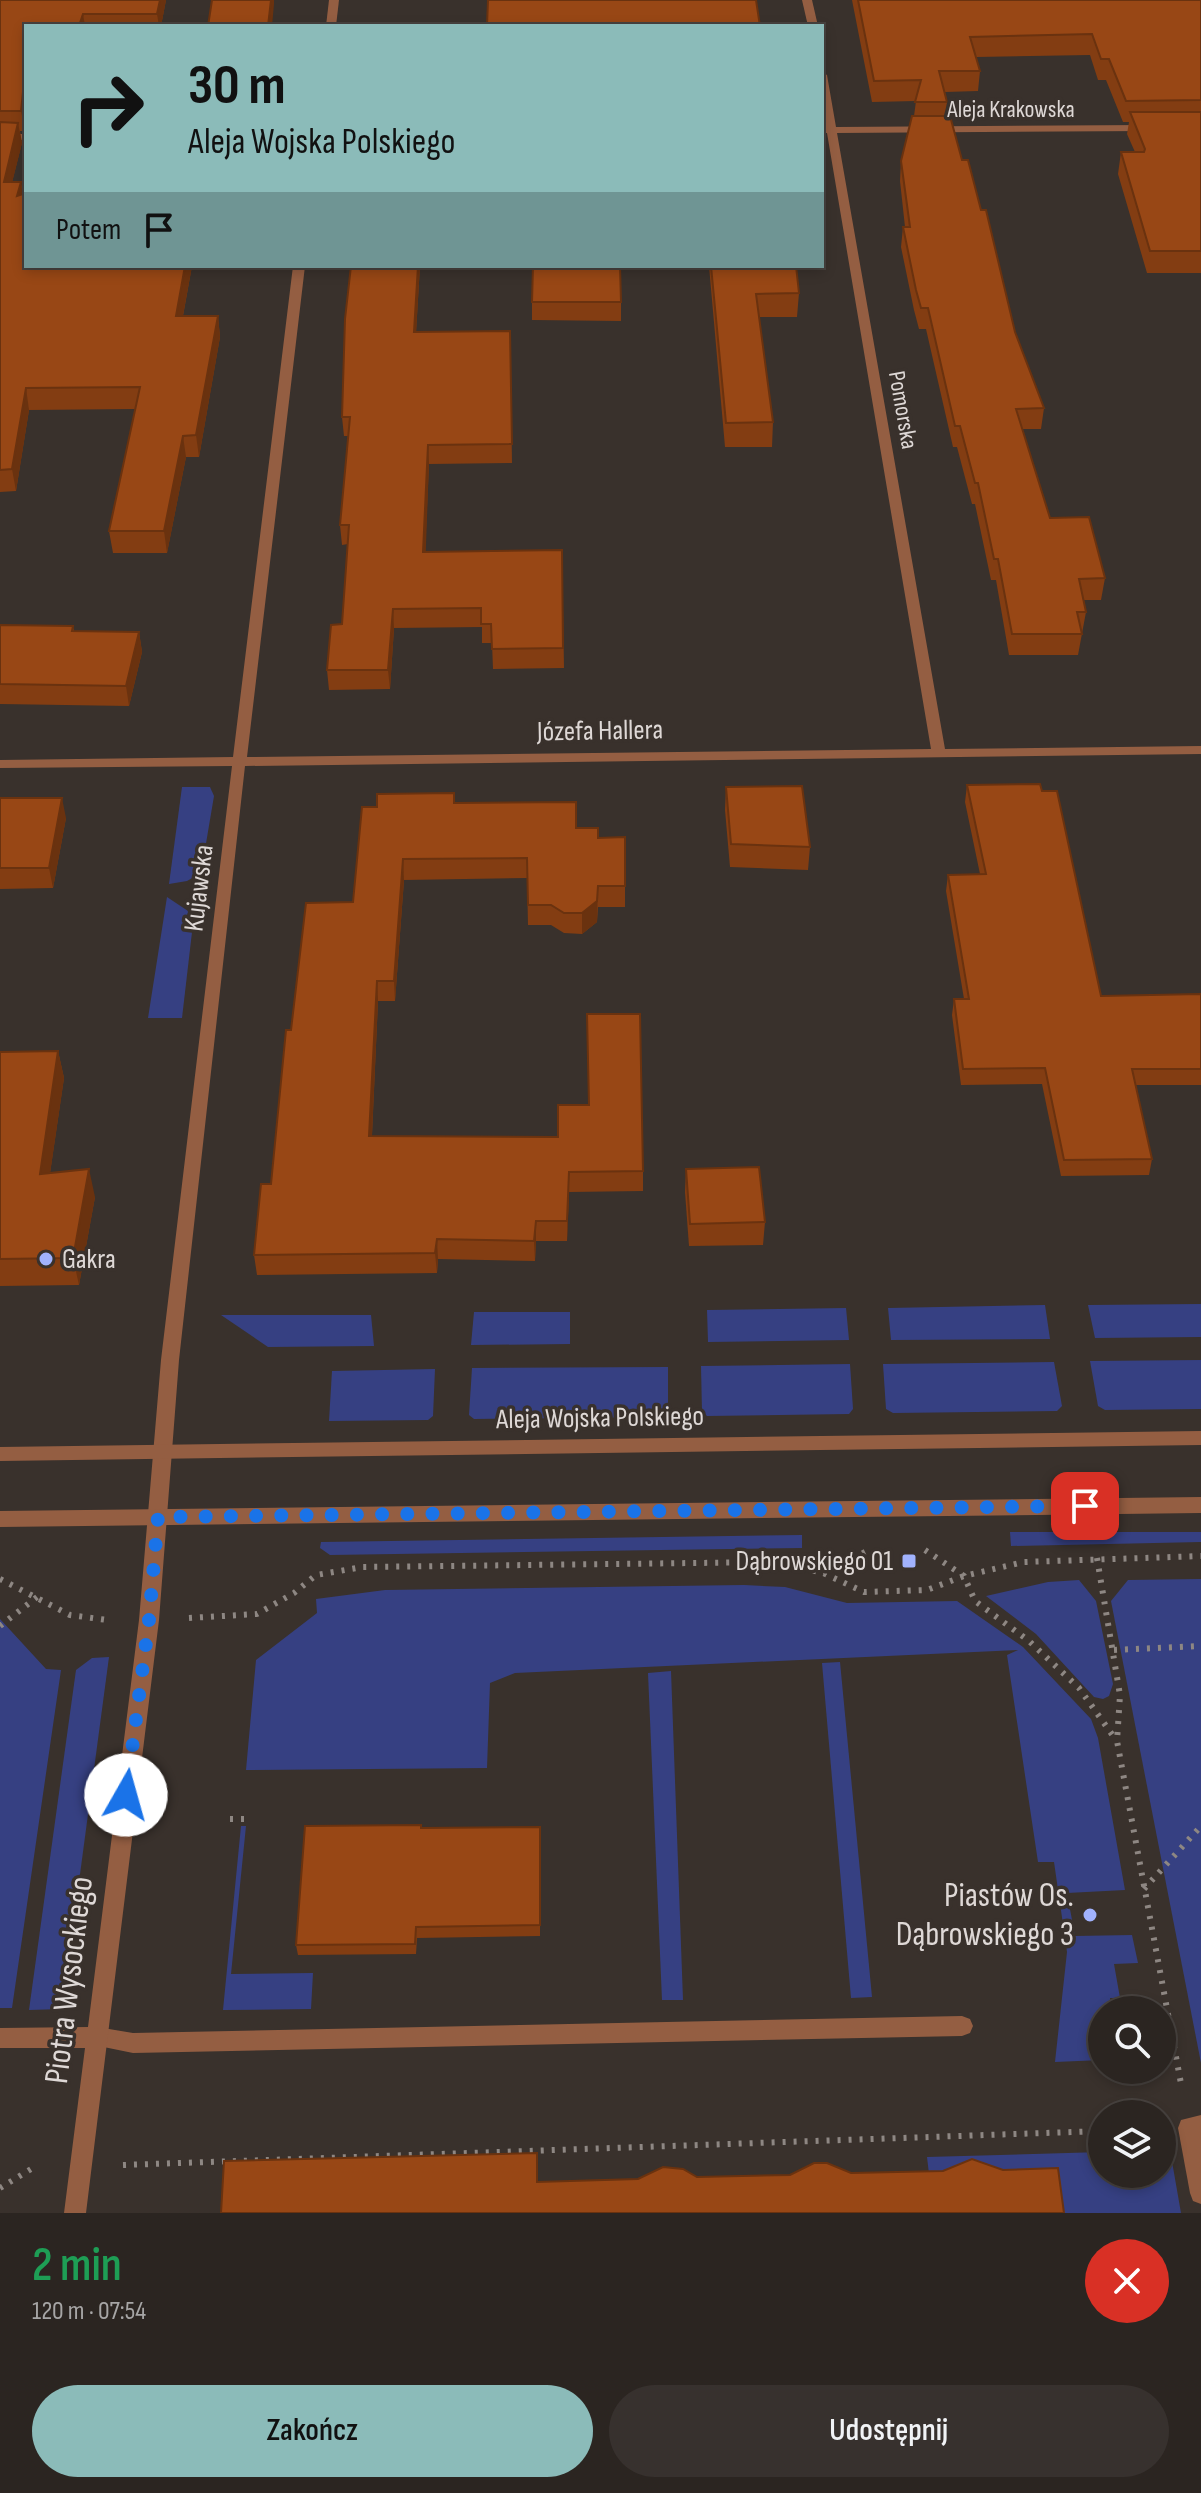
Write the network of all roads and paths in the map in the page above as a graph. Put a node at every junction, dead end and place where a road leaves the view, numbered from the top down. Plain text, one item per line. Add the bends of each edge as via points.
1 (334, 0) edge
2 (807, 0) edge
3 (331, 24) edge
4 (813, 24) edge
5 (824, 97) edge
6 (1155, 128) edge
7 (827, 130) edge
8 (0, 137) edge
9 (24, 137) edge
10 (299, 268) edge
11 (1201, 750) edge
12 (939, 753) junction
13 (242, 762) junction
14 (0, 764) edge
15 (1201, 1438) edge
16 (163, 1452) junction
17 (0, 1454) edge
18 (1201, 1505) edge
19 (158, 1517) junction
20 (0, 1519) edge
21 (914, 1550) dead end
22 (875, 1551) dead end
23 (1201, 1556) edge
24 (1097, 1558) junction
25 (823, 1573) junction
26 (964, 1576) junction
27 (0, 1579) edge
28 (37, 1597) junction
29 (190, 1618) dead end
30 (111, 1620) dead end
31 (0, 1626) edge
32 (1201, 1646) edge
33 (1114, 1650) junction
34 (1117, 1741) junction
35 (230, 1819) dead end
36 (247, 1819) dead end
37 (1201, 1826) edge
38 (1144, 1890) junction
39 (962, 2026) dead end
40 (97, 2037) junction
41 (0, 2038) edge
42 (1195, 2127) edge
43 (1088, 2131) edge
44 (36, 2166) dead end
45 (118, 2166) dead end
46 (0, 2188) edge
47 (1201, 2193) edge
48 (75, 2213) edge

1 - 3 street
2 - 4 street
5 - 7 street, Pomorska
6 - 7 street, Aleja Krakowska
7 - 12 street, Pomorska
8 - 9 street
10 - 13 street, Kujawska
11 - 12 street, Józefa Hallera
12 - 13 street, Józefa Hallera
13 - 14 street, Józefa Hallera
13 - 16 street, Kujawska via 202,1067
15 - 16 street, Aleja Wojska Polskiego
16 - 17 street, Aleja Wojska Polskiego
16 - 19 street, Kujawska
18 - 19 street
19 - 20 street
19 - 40 street, Piotra Wysockiego
21 - 26 path via 927,1550
22 - 25 path via 862,1552
23 - 24 path
24 - 26 path via 1024,1562
24 - 33 path
25 - 26 path via 864,1592 927,1590
25 - 29 path via 777,1562 363,1567 316,1575 257,1614
26 - 34 path via 975,1601 1079,1688
27 - 28 path
28 - 30 path via 70,1615
28 - 31 path
32 - 33 path
33 - 34 path via 1120,1695
34 - 38 path
35 - 36 path
37 - 38 path
38 - 42 path
39 - 40 street via 133,2043
40 - 41 street
40 - 48 street, Piotra Wysockiego
42 - 47 street
43 - 45 path
44 - 46 path

